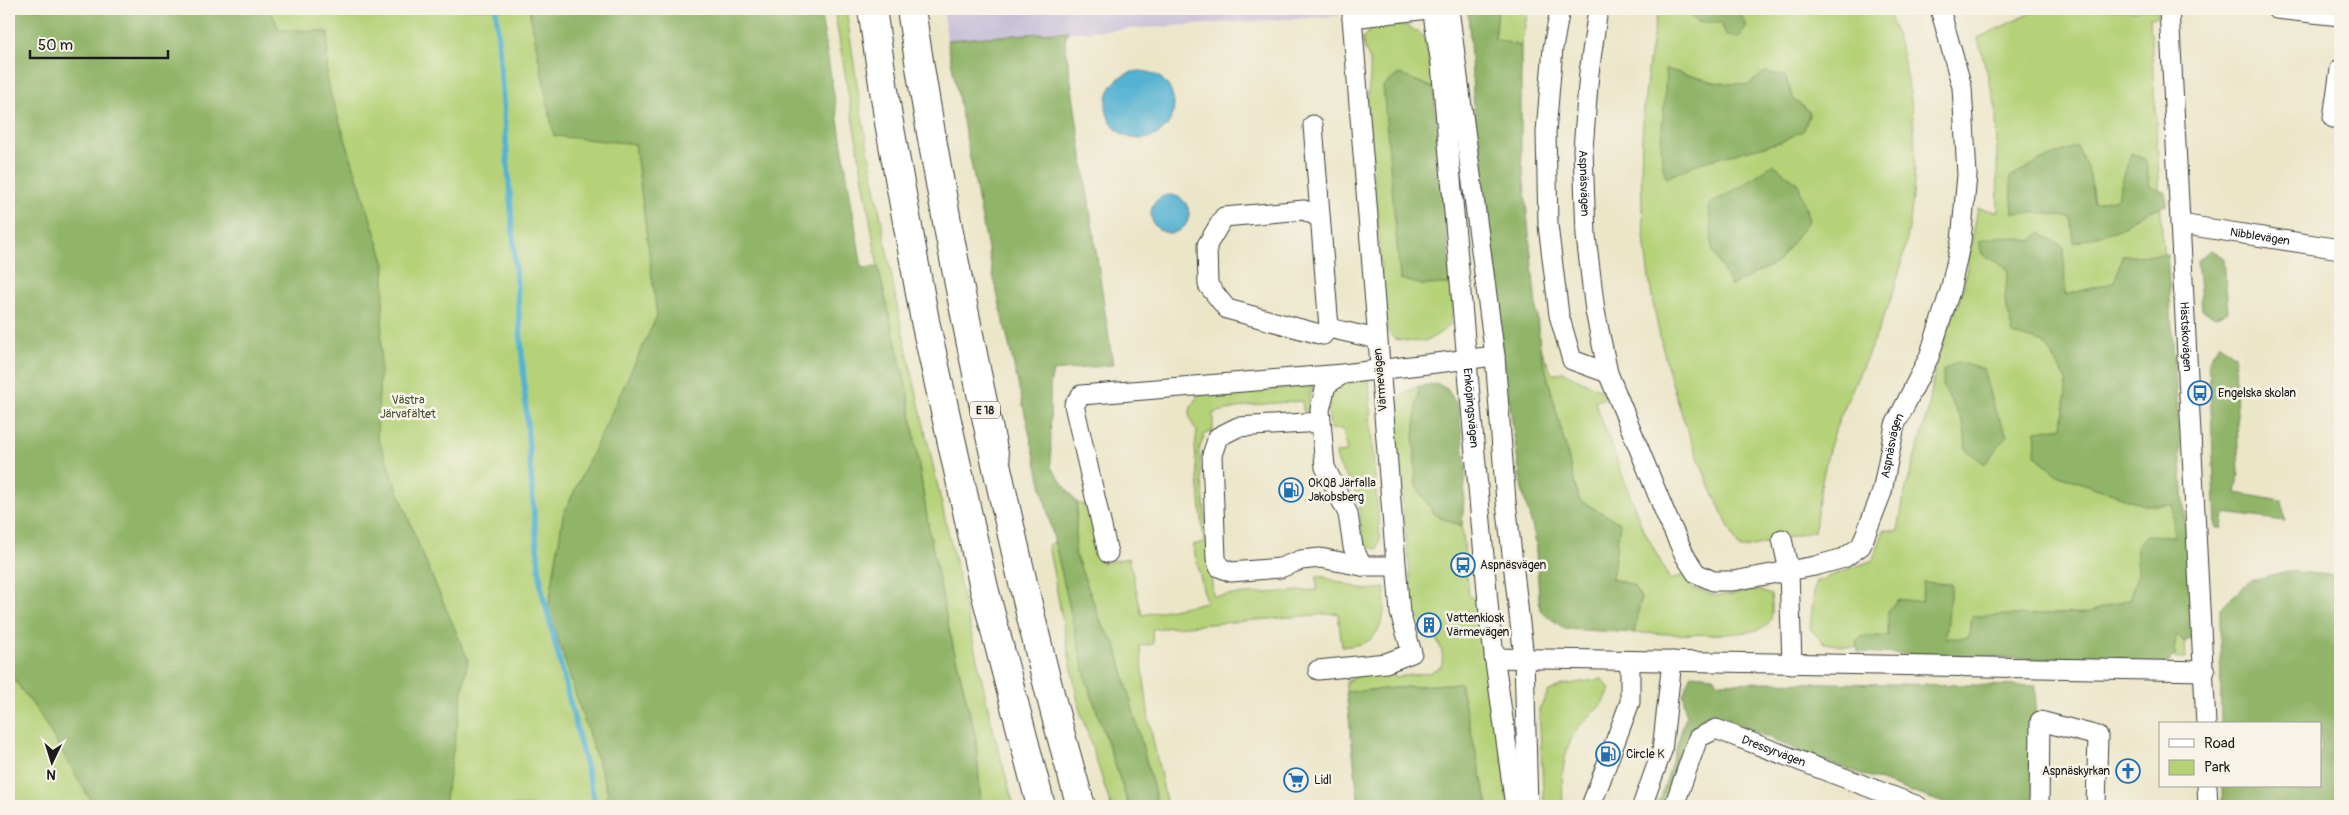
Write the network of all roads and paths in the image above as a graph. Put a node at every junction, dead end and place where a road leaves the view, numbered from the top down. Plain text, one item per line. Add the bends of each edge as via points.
1 (872, 9) edge
2 (911, 9) edge
3 (1428, 9) edge
4 (1432, 9) edge
5 (1449, 9) edge
6 (1560, 9) edge
7 (1598, 9) edge
8 (1940, 9) edge
9 (2169, 9) edge
10 (2276, 9) edge
11 (1353, 13) edge
12 (2340, 16) edge
13 (2340, 69) edge
14 (2333, 118) dead end
15 (1313, 125) dead end
16 (1320, 218) junction
17 (2180, 224) junction
18 (2340, 249) edge
19 (1329, 328) junction
20 (1377, 339) junction
21 (1495, 356) junction
22 (1466, 360) junction
23 (1380, 370) junction
24 (1608, 373) junction
25 (1344, 374) junction
26 (1321, 422) junction
27 (1782, 539) dead end
28 (1108, 553) dead end
29 (1362, 566) junction
30 (1396, 566) junction
31 (1789, 571) junction
32 (1494, 658) junction
33 (1524, 658) junction
34 (1630, 660) junction
35 (1672, 661) junction
36 (1792, 664) junction
37 (1318, 670) dead end
38 (2205, 671) junction
39 (2206, 722) edge
40 (2207, 788) edge
41 (1041, 806) edge
42 (1081, 806) edge
43 (1515, 806) edge
44 (1528, 806) edge
45 (1591, 806) edge
46 (1642, 806) edge
47 (1674, 806) edge
48 (1918, 806) edge
49 (2039, 806) edge
50 (2096, 806) edge
51 (2208, 806) edge

1 - 41 highway via 927,331 984,588
2 - 42 highway, E 18 via 964,314 1022,582
3 - 11 street
4 - 22 street, Enköpingsvägen via 1441,64
5 - 21 street
6 - 24 street via 1553,48 1546,132 1548,225 1559,315 1572,360
7 - 24 street, Aspnäsvägen via 1589,73 1584,149 1586,236 1595,311
8 - 31 street, Aspnäsvägen via 1962,87 1967,175 1961,241 1950,291 1929,357 1895,425 1882,492 1861,546 1844,558
9 - 17 street, Hästskovägen
10 - 12 street
11 - 20 street, Värmevägen
13 - 14 street
15 - 16 street
16 - 19 street
16 - 19 street via 1304,210 1224,217 1207,245 1208,285 1227,309 1323,335
17 - 18 street, Nibblevägen
17 - 38 street, Hästskovägen
19 - 20 street
20 - 23 street, Värmevägen
21 - 22 street
21 - 33 street via 1506,502
22 - 23 street
22 - 32 street, Enköpingsvägen
23 - 25 street
23 - 30 street, Värmevägen
24 - 31 street, Aspnäsvägen via 1666,515 1696,573 1713,581 1733,581
25 - 26 street via 1326,385 1320,410
25 - 28 street via 1081,394 1074,406
26 - 29 street via 1325,467 1348,514 1353,547
26 - 29 street via 1238,427 1218,437 1212,456 1216,558 1219,567 1231,572 1280,568 1301,560 1320,558
27 - 31 street
29 - 30 street
30 - 37 street, Värmevägen via 1400,613 1412,653 1386,664
31 - 36 street
32 - 33 street
32 - 43 street, Enköpingsvägen
33 - 34 street
33 - 44 street
34 - 35 street
34 - 45 street via 1630,702
35 - 36 street
35 - 46 street via 1662,751
36 - 38 street
38 - 39 street, Hästskovägen
40 - 51 street
47 - 48 street, Dressyrvägen via 1698,738 1716,728
49 - 50 street via 2040,721 2098,736

